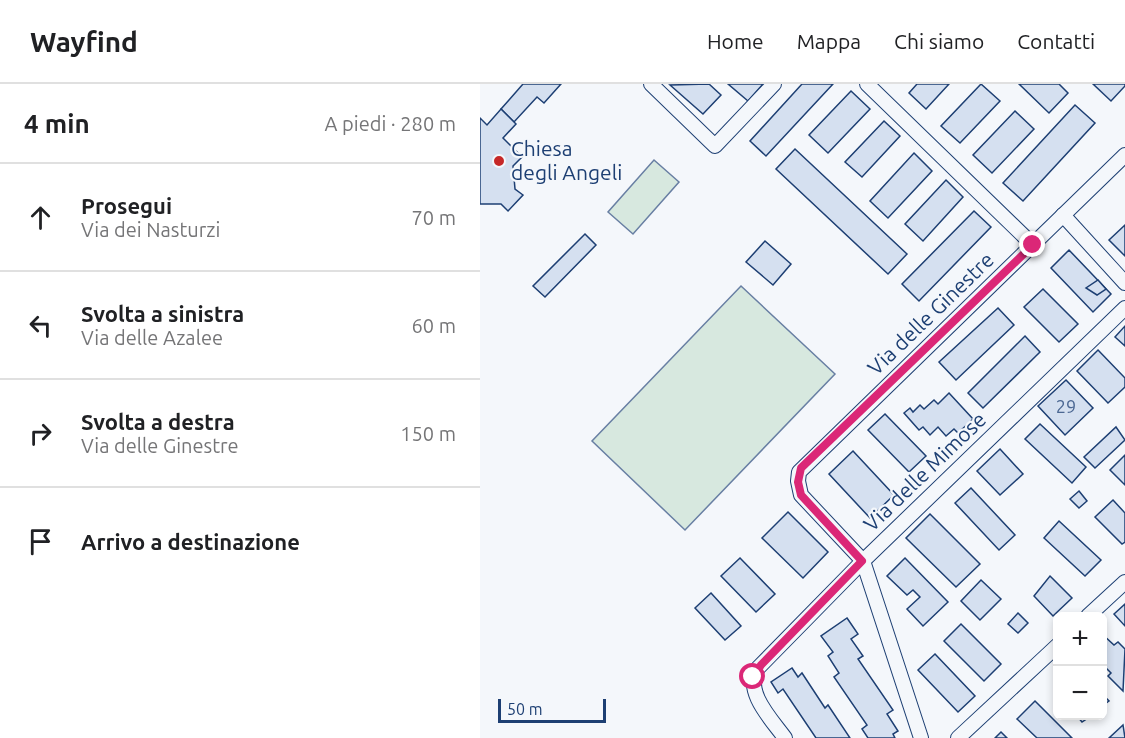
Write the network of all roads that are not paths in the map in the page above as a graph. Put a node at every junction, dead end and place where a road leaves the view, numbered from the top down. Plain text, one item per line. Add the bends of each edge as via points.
1 (651, 84) edge
2 (774, 84) edge
3 (867, 84) edge
4 (1125, 155) edge
5 (1063, 215) junction
6 (1033, 245) junction
7 (1125, 283) edge
8 (1125, 308) edge
9 (862, 561) junction
10 (1125, 582) edge
11 (1092, 612) edge
12 (1053, 650) edge
13 (785, 738) edge
14 (921, 738) edge
15 (958, 738) edge

1 - 2 street via 715,146
3 - 6 street
4 - 5 street, Via delle Ginestre
5 - 6 street, Via delle Ginestre
5 - 7 street
6 - 9 street, Via delle Ginestre via 804,465 798,482 804,499
8 - 9 street, Via delle Mimose
9 - 13 street via 755,672 756,695
9 - 14 street, Via delle Mimose
10 - 11 street
12 - 15 street

